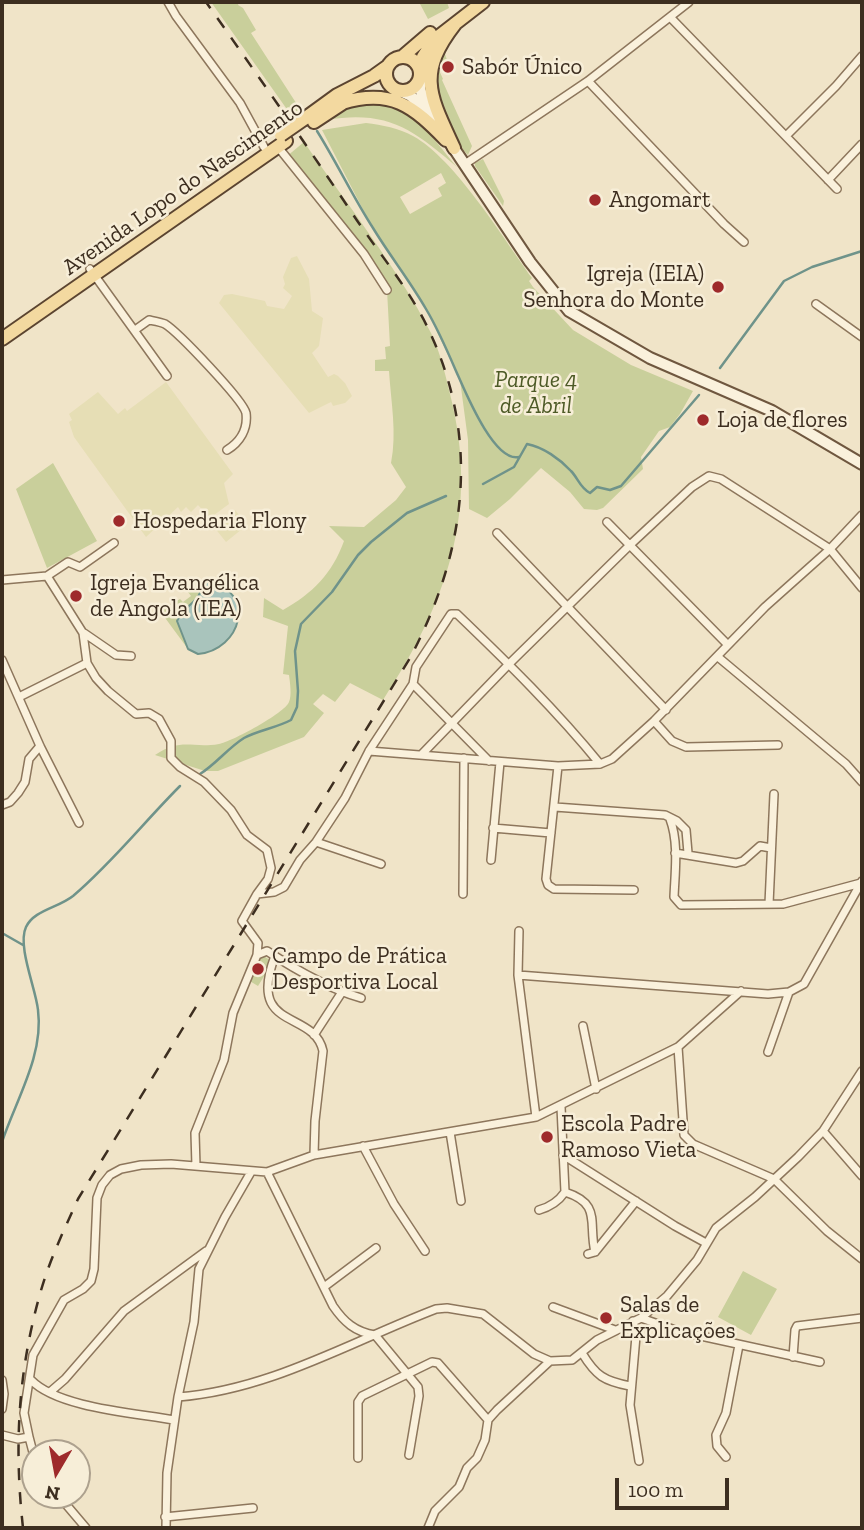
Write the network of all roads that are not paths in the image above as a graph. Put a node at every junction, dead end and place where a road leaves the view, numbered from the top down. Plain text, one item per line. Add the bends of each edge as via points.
1 (169, 2) edge
2 (477, 2) edge
3 (483, 2) edge
4 (689, 2) edge
5 (670, 17) junction
6 (455, 24) junction
7 (862, 55) edge
8 (402, 57) junction
9 (387, 66) junction
10 (420, 74) junction
11 (588, 80) junction
12 (398, 90) junction
13 (341, 103) junction
14 (435, 122) junction
15 (306, 123) junction
16 (786, 136) junction
17 (282, 141) junction
18 (862, 144) edge
19 (264, 147) junction
20 (454, 148) junction
21 (465, 164) junction
22 (828, 180) junction
23 (837, 189) dead end
24 (744, 242) dead end
25 (92, 272) junction
26 (387, 290) dead end
27 (816, 304) dead end
28 (2, 329) edge
29 (135, 330) junction
30 (862, 337) edge
31 (2, 340) edge
32 (167, 376) dead end
33 (228, 450) dead end
34 (862, 464) edge
35 (862, 515) edge
36 (607, 522) dead end
37 (497, 533) dead end
38 (114, 543) dead end
39 (631, 544) junction
40 (830, 549) junction
41 (47, 576) junction
42 (2, 580) edge
43 (862, 588) edge
44 (568, 609) junction
45 (83, 633) junction
46 (727, 645) junction
47 (131, 656) dead end
48 (718, 657) junction
49 (2, 660) edge
50 (88, 663) junction
51 (509, 664) junction
52 (413, 684) junction
53 (19, 697) junction
54 (666, 710) junction
55 (654, 721) junction
56 (453, 722) junction
57 (778, 745) dead end
58 (40, 746) junction
59 (369, 751) junction
60 (422, 754) junction
61 (464, 758) junction
62 (489, 761) junction
63 (500, 762) junction
64 (600, 764) junction
65 (558, 766) junction
66 (862, 782) edge
67 (774, 794) dead end
68 (2, 805) edge
69 (555, 807) junction
70 (670, 819) junction
71 (79, 823) dead end
72 (493, 828) junction
73 (551, 833) junction
74 (316, 842) junction
75 (771, 848) junction
76 (675, 853) junction
77 (688, 853) junction
78 (491, 860) dead end
79 (381, 864) dead end
80 (862, 882) edge
81 (634, 890) dead end
82 (257, 894) junction
83 (463, 894) dead end
84 (769, 904) junction
85 (519, 931) dead end
86 (257, 956) junction
87 (275, 956) junction
88 (517, 975) junction
89 (741, 991) junction
90 (342, 992) junction
91 (789, 992) junction
92 (361, 998) dead end
93 (583, 1026) dead end
94 (314, 1035) junction
95 (678, 1047) junction
96 (768, 1052) dead end
97 (862, 1071) edge
98 (596, 1089) junction
99 (561, 1107) junction
100 (536, 1117) junction
101 (823, 1131) junction
102 (450, 1132) junction
103 (363, 1146) junction
104 (314, 1155) junction
105 (563, 1155) junction
106 (196, 1166) junction
107 (251, 1172) junction
108 (267, 1172) junction
109 (862, 1176) edge
110 (774, 1179) junction
111 (565, 1192) junction
112 (461, 1201) dead end
113 (636, 1201) junction
114 (539, 1210) dead end
115 (706, 1243) junction
116 (376, 1248) dead end
117 (207, 1251) junction
118 (425, 1251) dead end
119 (862, 1259) edge
120 (324, 1287) junction
121 (553, 1307) dead end
122 (862, 1318) edge
123 (637, 1320) junction
124 (615, 1330) junction
125 (374, 1335) junction
126 (739, 1345) junction
127 (582, 1353) junction
128 (793, 1357) junction
129 (550, 1361) junction
130 (820, 1363) dead end
131 (407, 1374) junction
132 (2, 1380) edge
133 (31, 1380) junction
134 (630, 1386) junction
135 (50, 1392) junction
136 (178, 1398) junction
137 (2, 1409) edge
138 (174, 1420) junction
139 (488, 1420) junction
140 (2, 1435) edge
141 (29, 1437) joint
142 (409, 1455) dead end
143 (726, 1457) dead end
144 (358, 1458) dead end
145 (639, 1461) dead end
146 (253, 1508) dead end
147 (70, 1509) edge
148 (165, 1517) junction
149 (86, 1528) edge
150 (166, 1528) edge
151 (428, 1528) edge

1 - 19 street via 240,103
2 - 8 main road via 440,24
3 - 6 main road
4 - 5 street
5 - 11 street
5 - 16 street
6 - 10 main road via 427,48
6 - 20 main road via 435,53 430,78 433,102
7 - 16 street
8 - 9 main road
8 - 10 main road via 415,62
9 - 12 main road via 387,81
9 - 15 main road, Avenida Lopo do Nascimento via 337,95
10 - 12 main road via 415,86
10 - 14 main road via 420,89
11 - 21 street
11 - 24 street
12 - 13 main road, Avenida Lopo do Nascimento via 364,92
12 - 14 main road via 411,96
13 - 15 main road, Avenida Lopo do Nascimento
13 - 20 main road via 370,96 395,100 426,120
14 - 20 main road
15 - 17 main road, Avenida Lopo do Nascimento, bridge
16 - 22 street
17 - 19 main road, Avenida Lopo do Nascimento
17 - 25 main road, Avenida Lopo do Nascimento
17 - 26 street
18 - 22 street
19 - 25 main road, Avenida Lopo do Nascimento
20 - 21 main road
21 - 34 main road via 530,262 569,311 650,358 772,411
22 - 23 street
25 - 28 main road, Avenida Lopo do Nascimento
25 - 29 street
25 - 31 main road, Avenida Lopo do Nascimento
27 - 30 street
29 - 32 street
29 - 33 street via 149,320 167,325 243,406 245,428
35 - 40 street
36 - 39 street
37 - 44 street
38 - 41 street via 80,566 68,562
39 - 40 street via 709,477 720,479
39 - 44 street
39 - 46 street
40 - 43 street
40 - 46 street
41 - 42 street
41 - 45 street
44 - 51 street
44 - 54 street
45 - 47 street via 116,655
45 - 50 street
46 - 48 street
48 - 54 street
48 - 66 street
49 - 53 street
50 - 53 street
50 - 82 street via 102,685 127,707 159,719 171,741 172,758 204,782 247,835 267,850 271,868
51 - 52 street via 457,614 451,614 416,667
51 - 56 street
51 - 64 street
52 - 56 street
52 - 59 street
53 - 58 street
54 - 55 street
55 - 57 street via 672,741 686,747
55 - 64 street via 612,759
56 - 60 street
56 - 62 street
58 - 68 street via 29,759 19,793
58 - 71 street
59 - 60 street
59 - 74 street
60 - 61 street
61 - 62 street
61 - 83 street
62 - 63 street
63 - 65 street
63 - 72 street
64 - 65 street
65 - 69 street
67 - 75 street
69 - 70 street via 657,814
69 - 73 street
70 - 76 street
70 - 77 street via 686,830
72 - 73 street
72 - 78 street
73 - 81 street via 548,885 554,889
74 - 79 street
74 - 82 street via 284,887
75 - 77 street via 760,846 736,863
75 - 84 street
76 - 77 street
76 - 84 street via 674,897 681,905
80 - 84 street via 794,902
80 - 91 street via 804,984
82 - 86 street via 242,921 258,943
85 - 88 street
86 - 87 street via 267,951
86 - 106 street via 233,1013 224,1060 195,1133
87 - 90 street
87 - 94 street via 267,976 273,1006
88 - 89 street
88 - 100 street
89 - 91 street
89 - 95 street
90 - 92 street
90 - 94 street
91 - 96 street
93 - 98 street
94 - 104 street via 323,1051
95 - 98 street
95 - 110 street via 684,1135 693,1144
97 - 101 street
98 - 99 street
99 - 100 street
99 - 105 street
100 - 102 street
101 - 109 street
101 - 110 street
102 - 103 street
102 - 112 street
103 - 104 street
103 - 118 street
104 - 108 street
105 - 111 street
105 - 113 street
106 - 107 street
106 - 133 street via 121,1169 102,1185 91,1281 64,1300 57,1311 33,1355
107 - 108 street
107 - 117 street
108 - 120 street
110 - 115 street via 716,1228
110 - 119 street
111 - 113 street via 583,1199 590,1208 591,1253
111 - 114 street
113 - 115 street
115 - 123 street via 683,1279
116 - 120 street
117 - 135 street via 124,1311
117 - 136 street via 199,1269 194,1322
120 - 125 street via 342,1319
121 - 124 street
122 - 128 street via 797,1326
123 - 124 street
123 - 126 street
123 - 134 street
124 - 127 street
125 - 129 street via 436,1308 466,1310 493,1319 534,1354
125 - 131 street
125 - 136 street via 238,1388
126 - 128 street
126 - 143 street via 726,1413 716,1435 717,1446
127 - 129 street via 572,1360
127 - 134 street via 597,1375
128 - 130 street
129 - 139 street
131 - 139 street via 438,1363
131 - 142 street via 419,1396
131 - 144 street via 369,1391 358,1402
132 - 137 street
133 - 135 street
133 - 141 street via 24,1413
134 - 145 street
135 - 138 street via 101,1410
136 - 138 street
138 - 148 street
139 - 151 street via 477,1458 459,1487 435,1511
140 - 141 street
146 - 148 street
147 - 149 street
148 - 150 street

